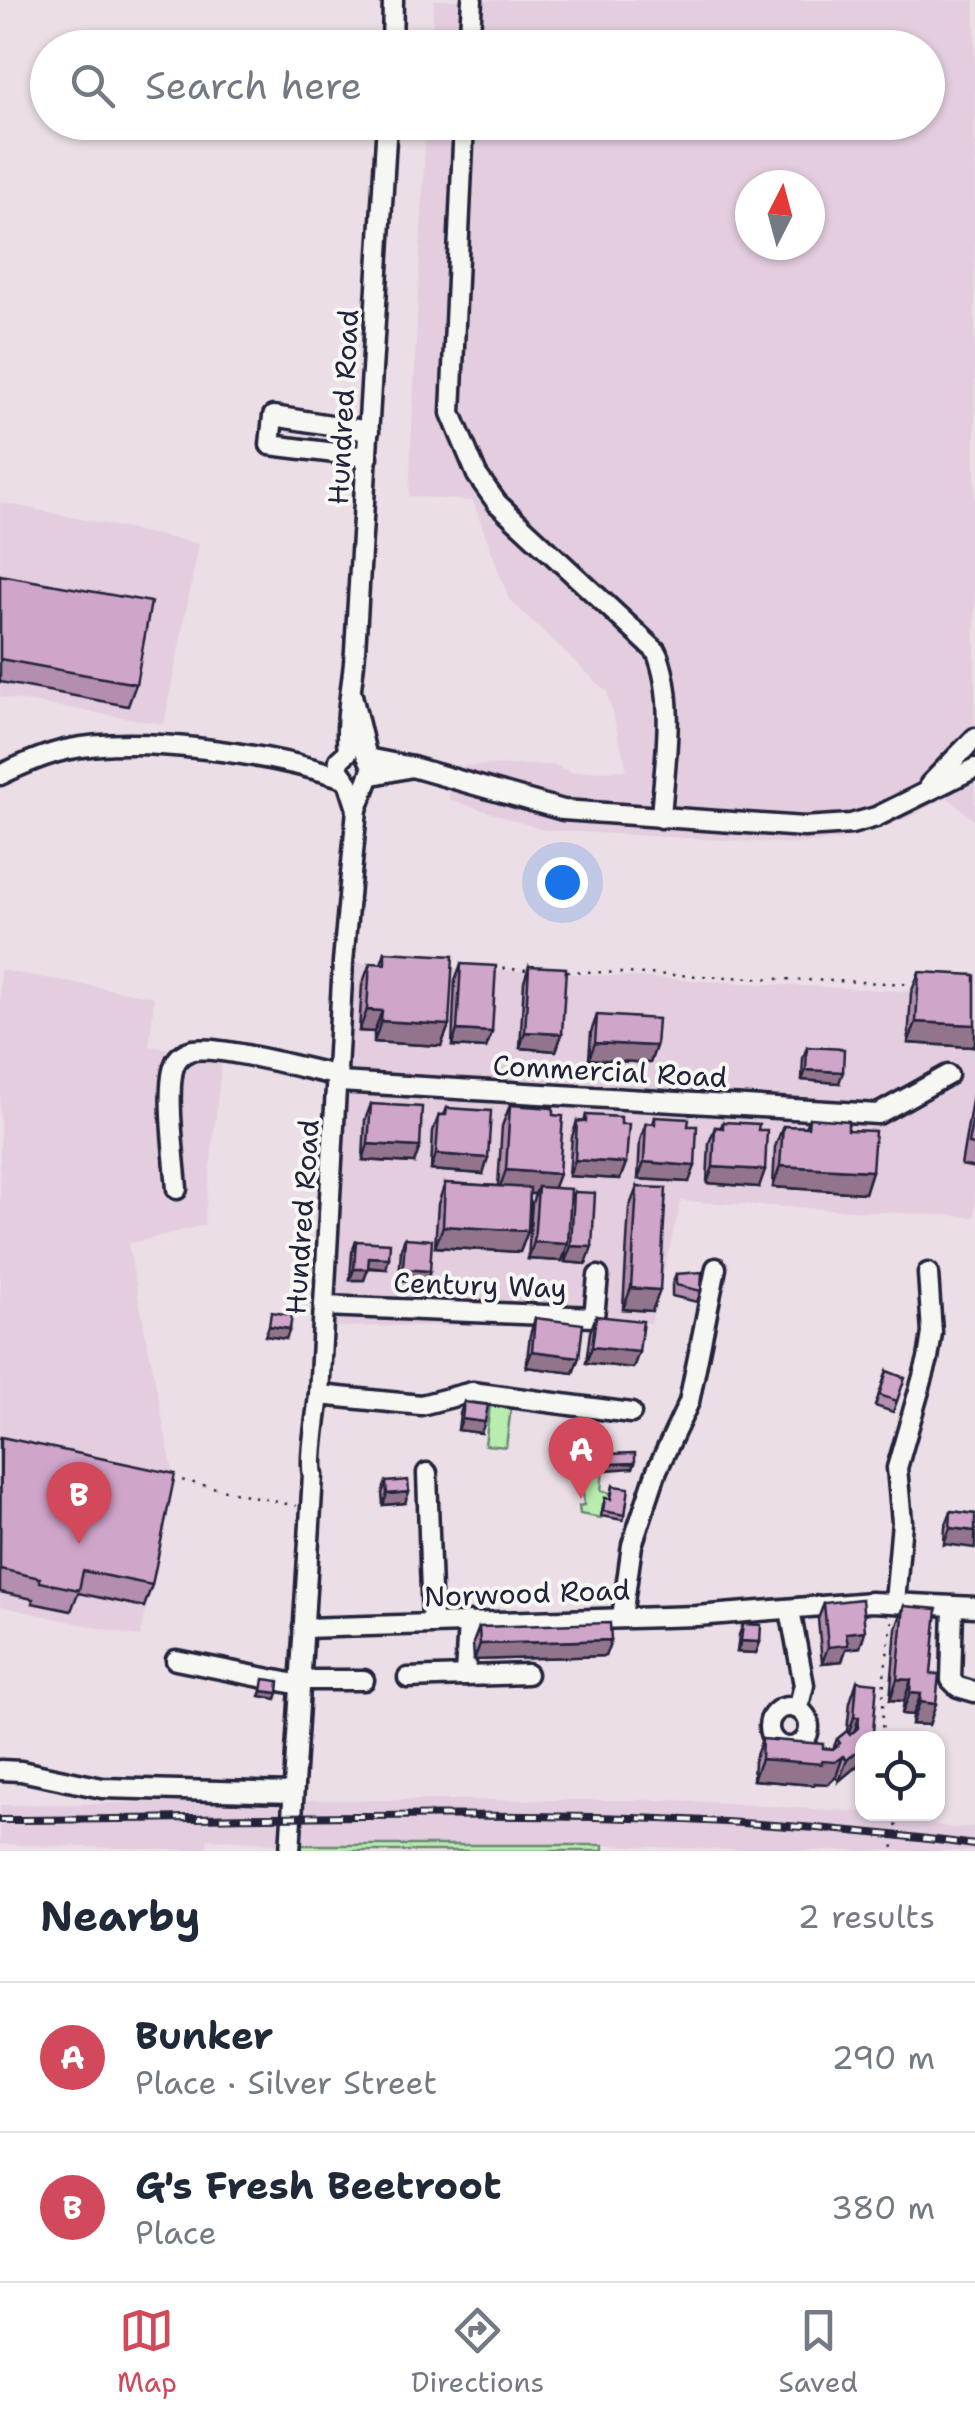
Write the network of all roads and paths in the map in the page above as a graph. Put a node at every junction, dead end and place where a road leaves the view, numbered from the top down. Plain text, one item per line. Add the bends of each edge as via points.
1 (394, 0) edge
2 (472, 0) edge
3 (393, 30) edge
4 (470, 30) edge
5 (386, 140) edge
6 (463, 140) edge
7 (369, 431) junction
8 (368, 456) junction
9 (975, 738) edge
10 (357, 768) junction
11 (975, 768) edge
12 (0, 774) edge
13 (918, 796) junction
14 (660, 818) junction
15 (487, 968) edge
16 (543, 970) edge
17 (562, 971) edge
18 (916, 984) edge
19 (948, 1075) dead end
20 (339, 1079) junction
21 (176, 1189) dead end
22 (716, 1268) dead end
23 (928, 1273) dead end
24 (598, 1276) dead end
25 (324, 1306) junction
26 (319, 1395) junction
27 (631, 1413) dead end
28 (427, 1473) dead end
29 (175, 1478) edge
30 (311, 1509) junction
31 (895, 1602) junction
32 (975, 1607) edge
33 (954, 1608) junction
34 (790, 1610) junction
35 (622, 1617) junction
36 (468, 1622) junction
37 (432, 1623) junction
38 (303, 1628) junction
39 (176, 1660) dead end
40 (527, 1674) dead end
41 (465, 1676) junction
42 (408, 1678) dead end
43 (364, 1680) dead end
44 (300, 1682) junction
45 (975, 1692) edge
46 (798, 1709) dead end
47 (882, 1731) edge
48 (0, 1770) edge
49 (294, 1793) junction
50 (897, 1821) edge
51 (290, 1851) edge
52 (893, 1851) edge

1 - 3 street
2 - 4 street
5 - 7 street, Hundred Road
6 - 14 street via 452,413 477,475 498,503 656,651 666,699
7 - 8 street, Hundred Road
7 - 8 street via 273,416 270,445
8 - 10 street, Hundred Road via 345,728
9 - 13 street
10 - 12 street via 103,744 64,750
10 - 14 street via 412,768 563,810
10 - 20 street, Hundred Road
11 - 13 street
13 - 14 street via 851,824
15 - 16 path
17 - 18 path
19 - 20 street, Commercial Road via 878,1114
20 - 21 street, Commercial Road via 227,1053 190,1050 180,1056 171,1088
20 - 25 street, Hundred Road
22 - 35 street via 688,1402 632,1545
23 - 31 street via 932,1334 897,1468 902,1522
24 - 25 street, Century Way via 594,1317
25 - 26 street, Hundred Road
26 - 27 street via 421,1405 472,1392
26 - 30 street, Hundred Road
28 - 37 street
29 - 30 path
30 - 38 street, Hundred Road
31 - 33 street, Norwood Road
31 - 34 street, Norwood Road
31 - 47 path
32 - 33 street, Norwood Road
33 - 45 street via 950,1680
34 - 35 street, Norwood Road
34 - 46 street via 804,1685
35 - 36 street, Norwood Road
36 - 37 street, Norwood Road
36 - 41 street
37 - 38 street, Norwood Road
38 - 44 street
39 - 44 street
40 - 41 street
41 - 42 street
43 - 44 street
44 - 49 street
48 - 49 street via 102,1788
49 - 51 street
50 - 52 path, bridge

